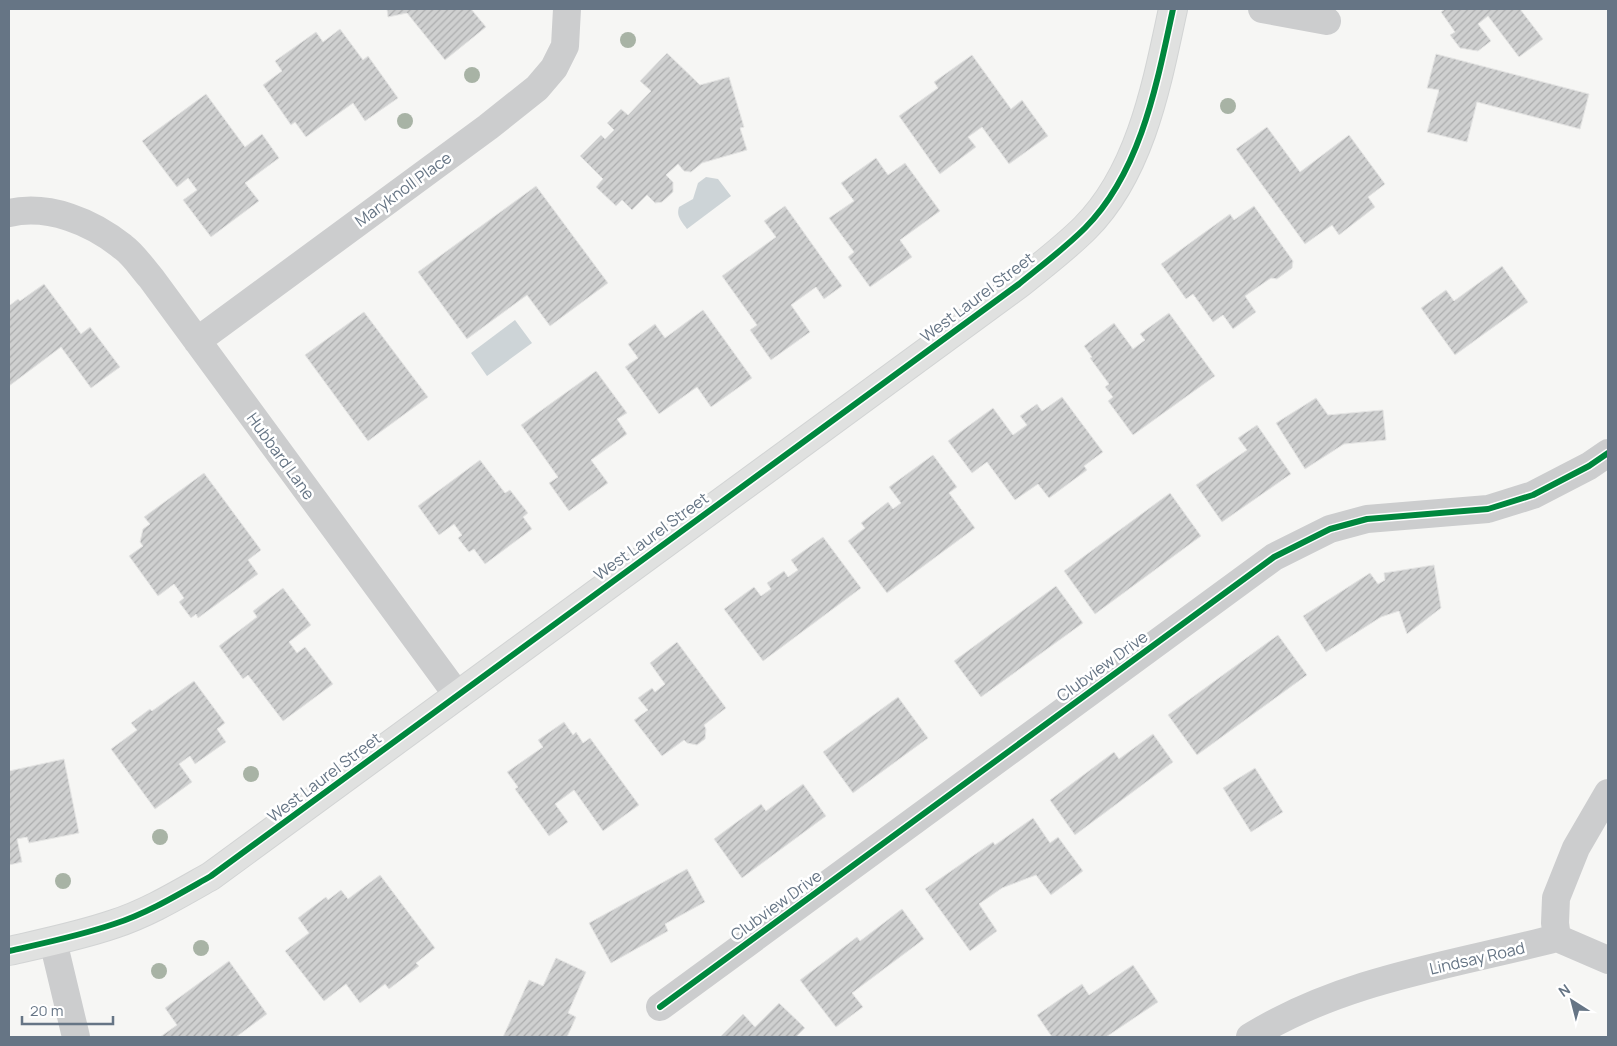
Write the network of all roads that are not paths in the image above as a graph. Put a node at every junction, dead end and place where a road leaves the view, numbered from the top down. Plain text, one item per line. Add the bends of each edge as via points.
1 (567, 9) edge
2 (1173, 9) edge
3 (1262, 9) edge
4 (1327, 21) dead end
5 (9, 213) edge
6 (197, 341) junction
7 (1608, 453) edge
8 (458, 696) junction
9 (1608, 793) edge
10 (1557, 938) junction
11 (53, 941) junction
12 (9, 951) edge
13 (1608, 960) edge
14 (660, 1007) dead end
15 (76, 1037) edge
16 (1250, 1037) edge

1 - 6 street, Maryknoll Place via 565,46 554,68 537,88
2 - 8 street, West Laurel Street via 1150,108 1132,157 1110,196 1086,227 1011,290
3 - 4 street
5 - 6 street, Hubbard Lane via 39,212 67,216 94,226 125,248
6 - 8 street, Hubbard Lane
7 - 14 street, Clubview Drive via 1534,494 1488,509 1367,519 1330,529 1274,557
8 - 11 street, West Laurel Street via 210,876 162,904 115,924
9 - 10 street via 1576,848 1556,898
10 - 13 street
10 - 16 street, Lindsay Road via 1392,978 1332,997
11 - 12 street, West Laurel Street
11 - 15 street

